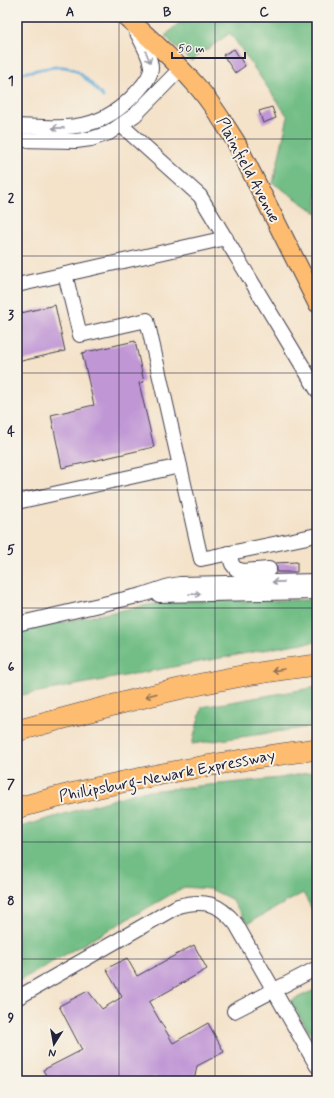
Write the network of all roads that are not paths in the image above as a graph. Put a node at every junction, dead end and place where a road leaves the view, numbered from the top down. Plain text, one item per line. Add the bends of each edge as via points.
1 (129, 19) edge
2 (181, 68) junction
3 (121, 125) junction
4 (17, 126) edge
5 (17, 140) edge
6 (226, 238) junction
7 (65, 274) junction
8 (17, 285) edge
9 (317, 303) edge
10 (317, 390) edge
11 (180, 466) junction
12 (17, 502) edge
13 (317, 535) edge
14 (229, 553) junction
15 (269, 569) dead end
16 (317, 581) edge
17 (317, 592) edge
18 (142, 595) junction
19 (17, 624) edge
20 (317, 664) edge
21 (17, 731) edge
22 (317, 749) edge
23 (17, 808) edge
24 (317, 968) edge
25 (274, 990) junction
26 (17, 998) edge
27 (234, 1011) dead end
28 (317, 1066) edge

1 - 2 main road, Plainfield Avenue
1 -> 4 street via 151,66 147,80 118,111 90,124 72,127
2 - 3 street via 135,115
2 - 9 main road, Plainfield Avenue via 214,108 236,142
3 - 5 street via 91,139
3 - 6 street via 200,196
6 - 7 street
6 - 10 street
7 - 8 street
7 - 11 street via 80,335 147,320
11 - 12 street
11 - 14 street via 201,559
13 - 14 street
14 - 15 street via 236,569
16 -> 18 street via 180,584
18 -> 17 street
18 - 19 street
20 -> 21 highway via 172,690
22 - 23 highway, Phillipsburg-Newark Expressway via 132,780
24 - 25 street
25 - 26 street via 227,913 203,902 190,902 178,906
25 - 27 street
25 - 28 street

